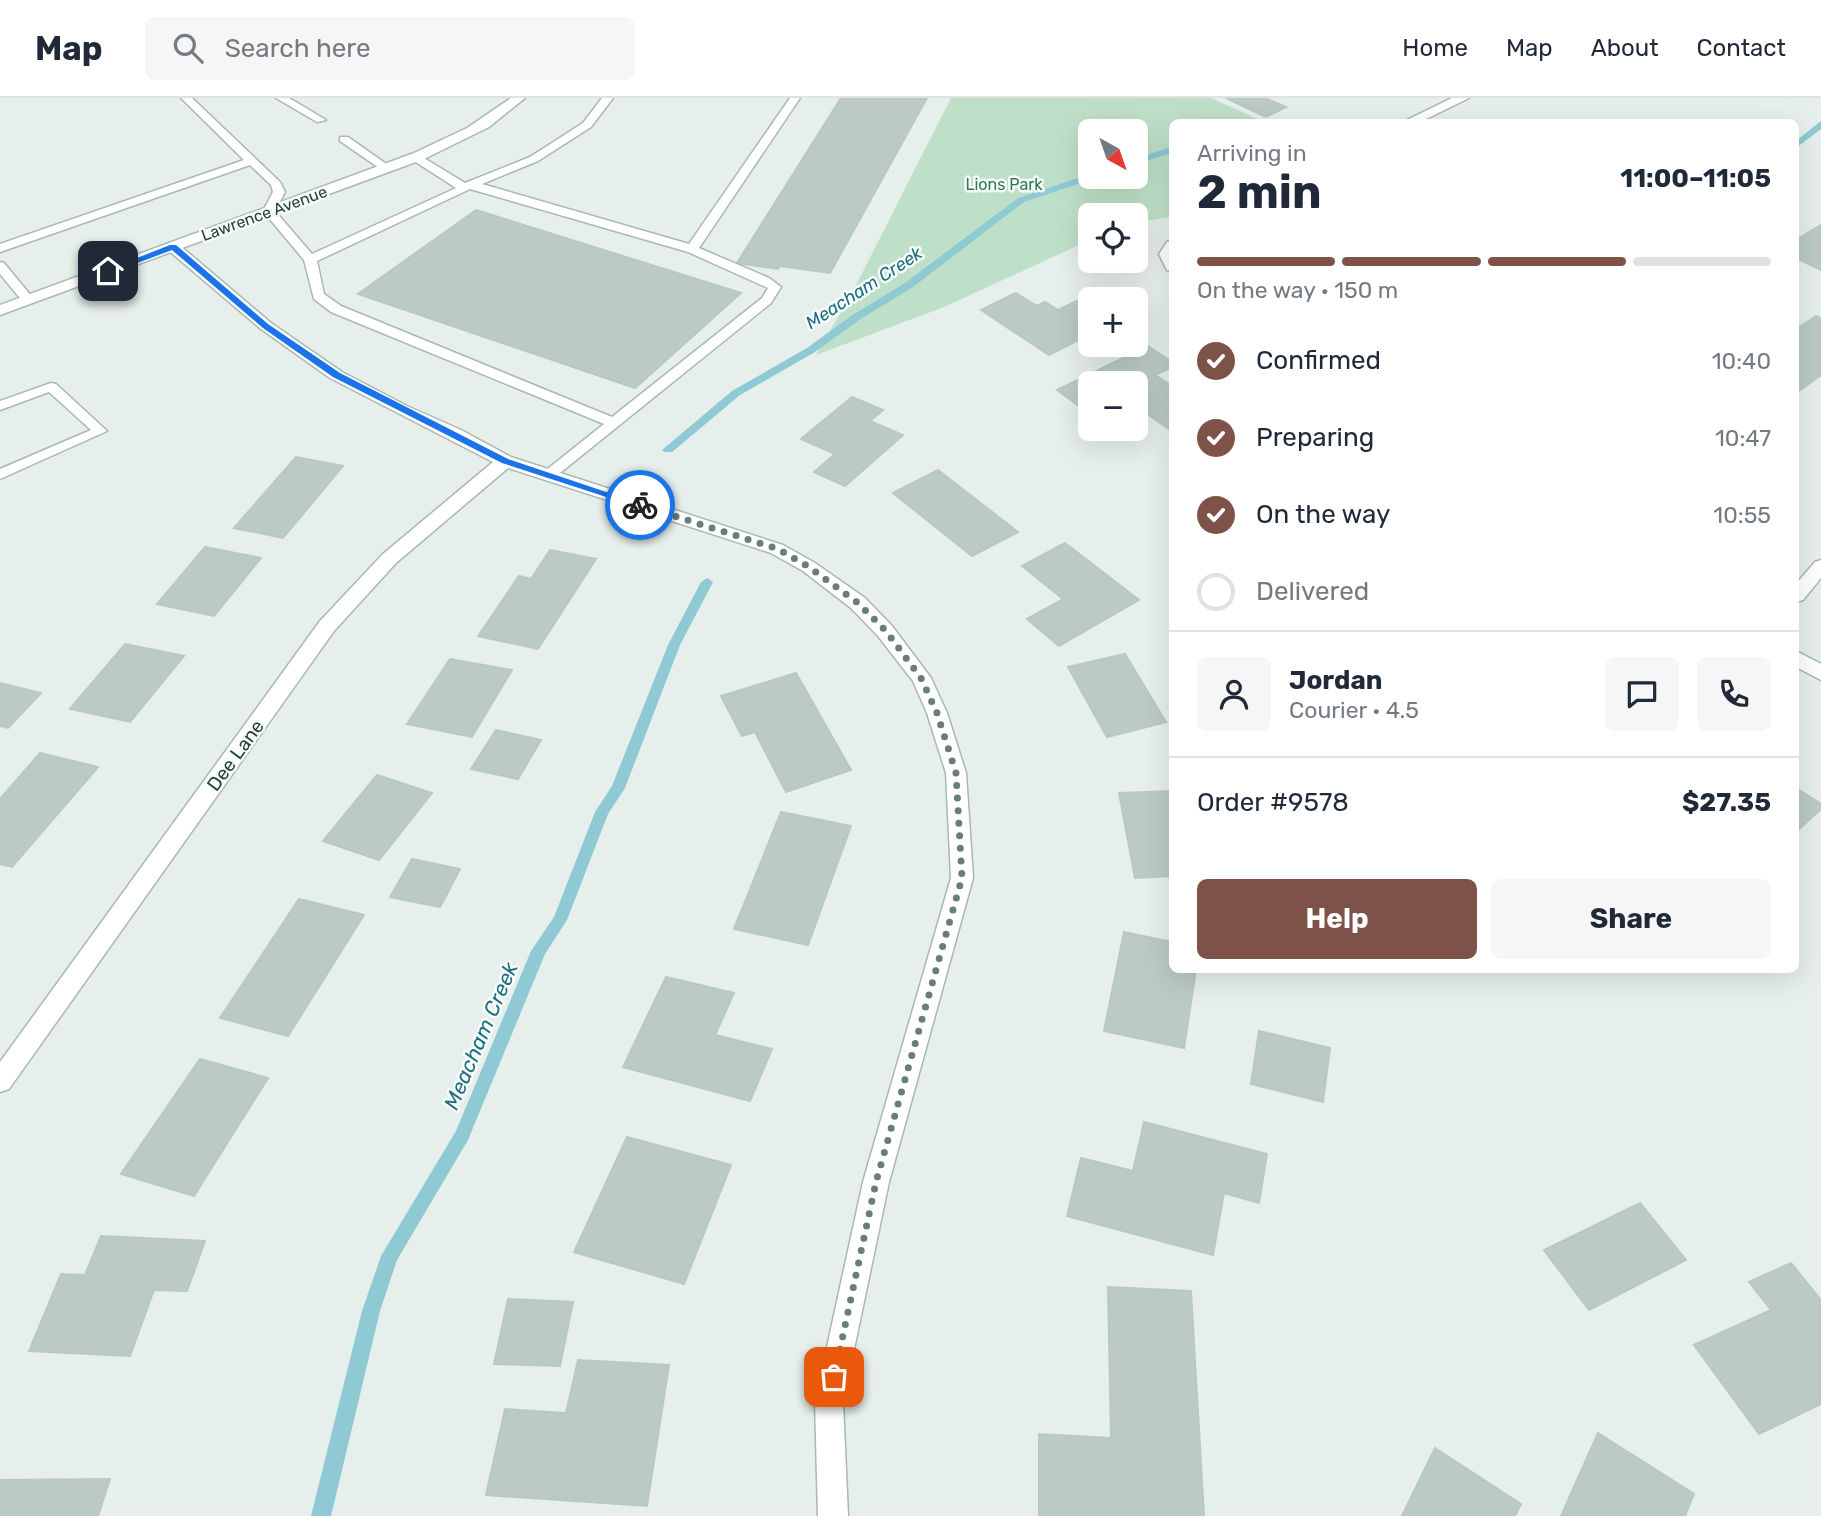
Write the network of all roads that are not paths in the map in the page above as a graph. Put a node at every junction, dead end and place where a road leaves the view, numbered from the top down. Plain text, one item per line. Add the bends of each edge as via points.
1 (186, 98) edge
2 (281, 98) edge
3 (520, 98) edge
4 (608, 98) edge
5 (795, 98) edge
6 (1463, 98) edge
7 (1417, 119) edge
8 (321, 120) dead end
9 (344, 139) dead end
10 (415, 157) junction
11 (251, 161) junction
12 (386, 168) junction
13 (468, 186) junction
14 (269, 211) junction
15 (173, 247) junction
16 (0, 248) edge
17 (692, 249) junction
18 (310, 259) junction
19 (0, 266) edge
20 (28, 300) junction
21 (0, 310) edge
22 (0, 406) edge
23 (614, 423) junction
24 (505, 461) junction
25 (0, 474) edge
26 (550, 474) junction
27 (1821, 566) edge
28 (1799, 592) edge
29 (1799, 661) edge
30 (1821, 673) edge
31 (0, 1081) edge
32 (833, 1516) edge

1 - 11 lane
2 - 8 lane
3 - 10 street, Lawrence Avenue via 493,120
4 - 13 lane via 587,125 534,159
5 - 17 lane
6 - 7 street
9 - 12 lane
10 - 12 street, Lawrence Avenue
10 - 13 lane
11 - 14 lane via 279,192
11 - 16 lane
12 - 14 street, Lawrence Avenue
13 - 17 lane
13 - 18 lane
14 - 15 street, Lawrence Avenue
14 - 18 lane
15 - 20 street, Lawrence Avenue
15 - 24 street via 265,326 337,375
17 - 23 lane via 710,262 747,272 775,287 767,300
18 - 23 lane via 318,296 336,309
19 - 20 lane
20 - 21 street, Lawrence Avenue
22 - 25 lane via 51,387 100,431
23 - 26 lane
24 - 26 street
24 - 31 street, Dee Lane via 421,528 327,626
26 - 32 street via 778,549 858,603 921,678 956,773 962,878 876,1182 829,1402
27 - 28 street
29 - 30 street

